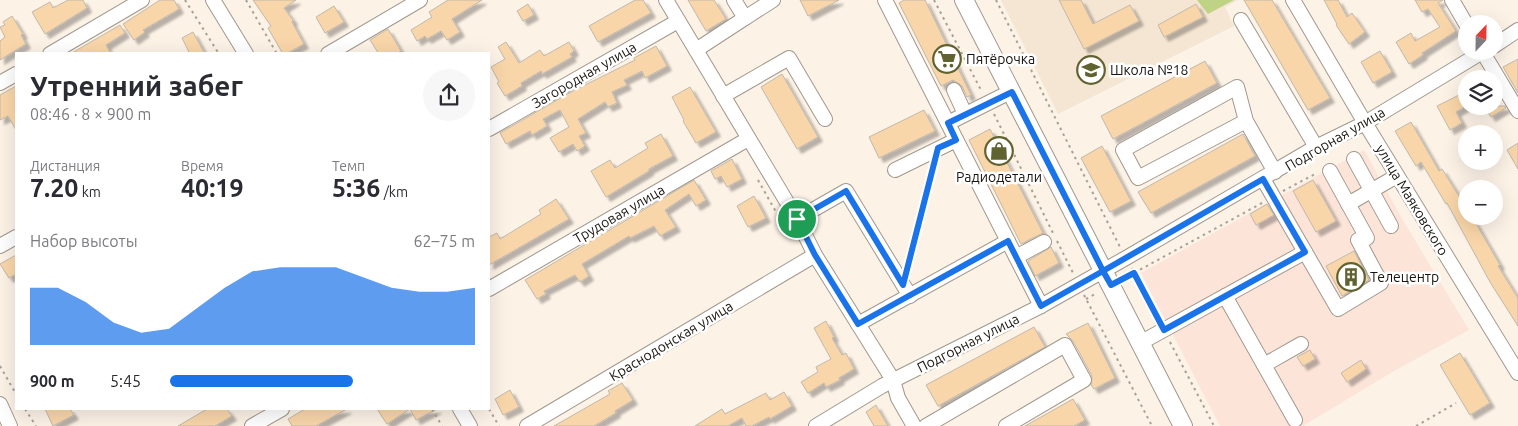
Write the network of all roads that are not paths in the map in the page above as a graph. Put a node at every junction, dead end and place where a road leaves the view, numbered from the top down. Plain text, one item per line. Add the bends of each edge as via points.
1 (142, 0) edge
2 (213, 0) edge
3 (420, 0) edge
4 (666, 0) edge
5 (734, 0) edge
6 (773, 0) edge
7 (885, 0) edge
8 (964, 0) edge
9 (1293, 0) edge
10 (1452, 0) edge
11 (1461, 15) edge
12 (745, 18) junction
13 (1241, 20) dead end
14 (678, 21) junction
15 (1518, 30) edge
16 (1503, 39) edge
17 (696, 50) junction
18 (53, 52) edge
19 (245, 52) edge
20 (331, 52) edge
21 (1469, 60) edge
22 (1491, 60) edge
23 (15, 75) edge
24 (0, 83) edge
25 (954, 90) dead end
26 (1012, 92) junction
27 (723, 96) junction
28 (1518, 111) edge
29 (965, 114) junction
30 (826, 119) dead end
31 (1246, 121) junction
32 (948, 123) junction
33 (1365, 123) junction
34 (490, 128) edge
35 (748, 139) junction
36 (956, 140) junction
37 (1316, 147) junction
38 (1354, 160) dead end
39 (895, 170) dead end
40 (1327, 170) road end
41 (1269, 176) junction
42 (1397, 176) junction
43 (1371, 190) junction
44 (1348, 204) junction
45 (797, 219) junction
46 (1392, 226) dead end
47 (15, 238) edge
48 (1008, 241) junction
49 (1044, 242) dead end
50 (0, 246) edge
51 (1305, 252) junction
52 (815, 255) junction
53 (1016, 257) junction
54 (1107, 278) junction
55 (490, 288) edge
56 (907, 290) junction
57 (1225, 296) junction
58 (1041, 306) junction
59 (858, 324) junction
60 (1140, 343) junction
61 (1301, 344) dead end
62 (1264, 365) junction
63 (1518, 373) edge
64 (893, 380) junction
65 (280, 410) edge
66 (461, 410) edge
67 (1295, 420) dead end
68 (252, 426) edge
69 (470, 426) edge
70 (527, 426) edge
71 (816, 426) edge
72 (914, 426) edge
73 (926, 426) edge
74 (1006, 426) edge
75 (1183, 426) edge

1 - 18 street
2 - 19 street
3 - 20 street
4 - 14 street
5 - 12 street
6 - 12 street
7 - 32 street
8 - 26 main road
9 - 33 street, улица Маяковского
10 - 11 street
12 - 17 street
13 - 37 street
14 - 17 street
14 - 34 street, Загородная улица
15 - 16 street, Подгорная улица
17 - 27 street
21 - 33 street, Подгорная улица
22 - 28 street
23 - 24 street
25 - 29 street
26 - 29 street
26 - 54 main road
27 - 30 street via 789,58
27 - 35 street
29 - 32 street
31 - 31 street via 1138,178 1123,150 1237,87
31 - 41 street
32 - 36 street
33 - 37 street, Подгорная улица
33 - 42 street, улица Маяковского
35 - 45 street
35 - 55 street, Трудовая улица
36 - 39 street
36 - 48 street
37 - 41 street, Подгорная улица
38 - 43 street
40 - 44 street
41 - 51 street
41 - 54 street, Подгорная улица via 1126,258
42 - 43 street
42 - 63 street, улица Маяковского
43 - 44 street
43 - 46 street
44 - 51 street via 1381,283 1338,309
45 - 52 street
45 - 56 street via 846,191
47 - 50 street
48 - 53 street
48 - 56 street
49 - 53 street
51 - 57 street
52 - 59 street
52 - 70 street, Краснодонская улица
53 - 58 street
54 - 58 street, Подгорная улица via 1078,284
54 - 60 main road
56 - 59 street
57 - 60 street
57 - 62 street
58 - 64 street, Подгорная улица
59 - 64 street
60 - 75 main road
61 - 62 street
62 - 67 street
64 - 71 street, Подгорная улица
64 - 72 street via 898,398
65 - 68 street
66 - 69 street
73 - 74 street via 1066,345 1084,380

